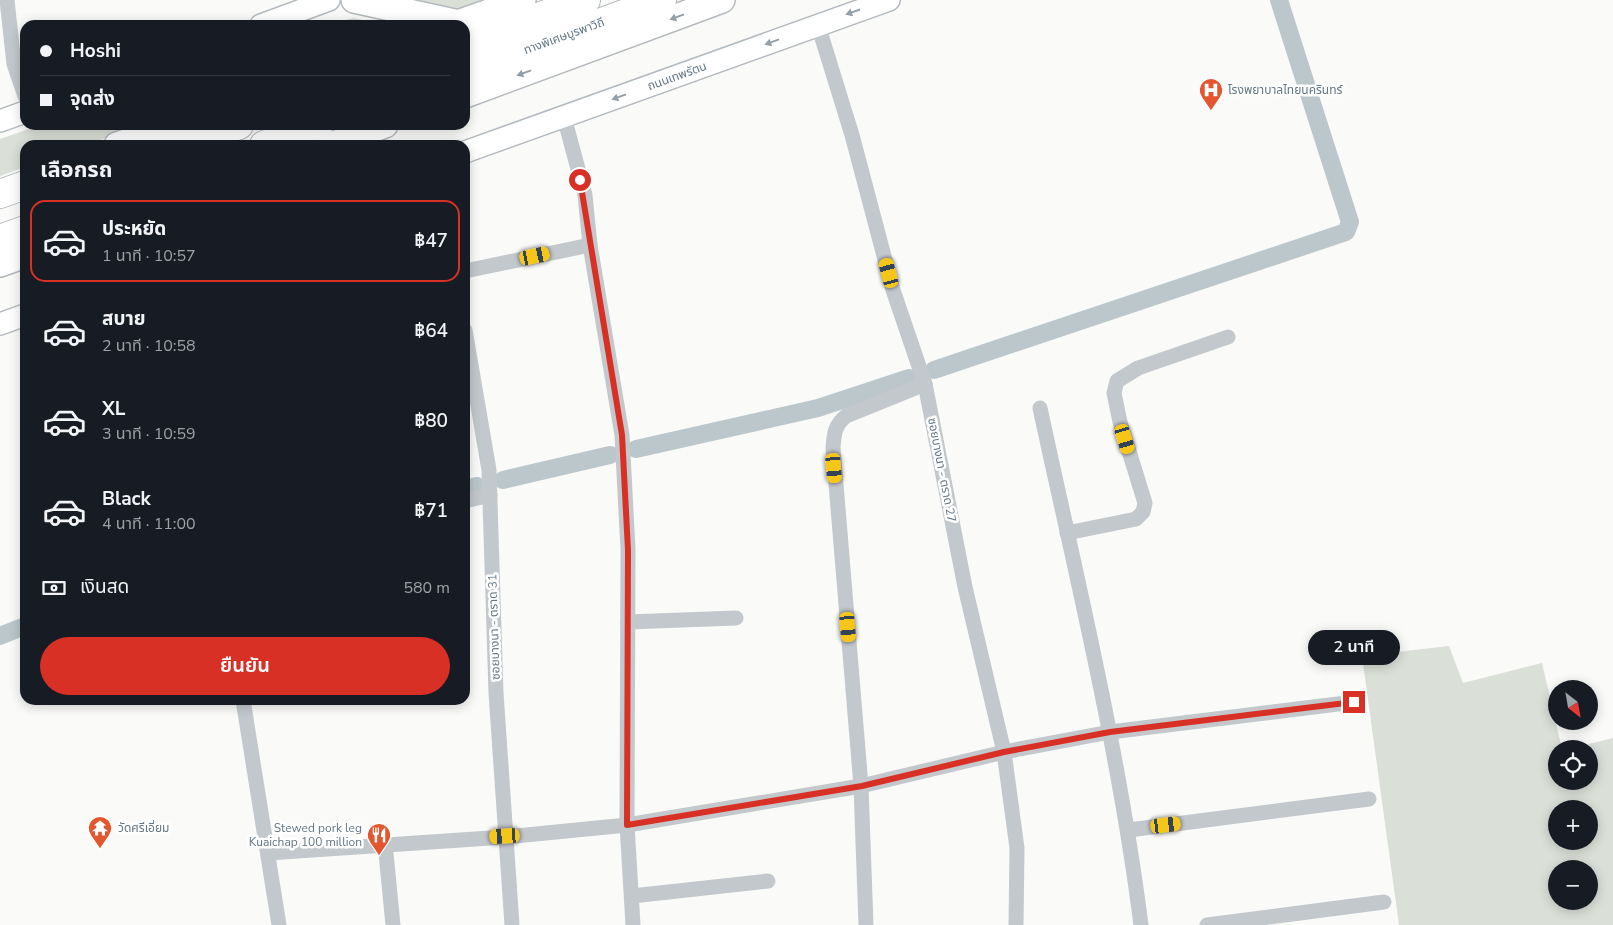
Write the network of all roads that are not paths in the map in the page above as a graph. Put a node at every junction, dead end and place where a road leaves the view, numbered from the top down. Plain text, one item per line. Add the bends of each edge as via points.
1 (7, 0) edge
2 (329, 0) edge
3 (354, 0) edge
4 (523, 0) edge
5 (536, 0) edge
6 (586, 0) edge
7 (662, 0) edge
8 (722, 0) edge
9 (889, 0) edge
10 (275, 20) edge
11 (427, 20) edge
12 (470, 24) edge
13 (470, 25) edge
14 (818, 25) junction
15 (470, 27) edge
16 (470, 70) edge
17 (20, 81) edge
18 (470, 93) edge
19 (20, 114) edge
20 (564, 117) junction
21 (0, 121) edge
22 (160, 130) edge
23 (179, 130) edge
24 (224, 130) edge
25 (305, 130) edge
26 (372, 130) edge
27 (130, 140) edge
28 (151, 140) edge
29 (197, 140) edge
30 (278, 140) edge
31 (344, 140) edge
32 (470, 150) edge
33 (20, 179) edge
34 (0, 186) edge
35 (20, 187) edge
36 (0, 194) edge
37 (20, 204) edge
38 (0, 211) edge
39 (20, 232) edge
40 (0, 239) edge
41 (590, 244) junction
42 (20, 257) edge
43 (0, 264) edge
44 (470, 270) edge
45 (20, 317) edge
46 (0, 324) edge
47 (1228, 337) dead end
48 (470, 358) edge
49 (925, 384) junction
50 (1040, 408) dead end
51 (490, 494) junction
52 (470, 500) edge
53 (1067, 533) junction
54 (736, 618) dead end
55 (628, 622) junction
56 (1354, 702) dead end
57 (244, 705) edge
58 (1110, 732) junction
59 (1004, 752) junction
60 (862, 786) junction
61 (1369, 799) dead end
62 (627, 825) junction
63 (1129, 830) junction
64 (505, 836) junction
65 (385, 843) junction
66 (268, 853) junction
67 (768, 881) dead end
68 (632, 896) junction
69 (1384, 902) dead end
70 (279, 925) edge
71 (393, 925) edge
72 (512, 925) edge
73 (633, 925) edge
74 (866, 925) edge
75 (1016, 925) edge
76 (1141, 925) edge
77 (1207, 925) edge

1 - 17 street via 14,64
2 - 10 main road
3 - 11 highway
4 - 12 highway
5 - 13 highway
6 - 15 highway
7 - 16 highway, ทางพิเศษบูรพาวิถี
8 -> 18 highway
9 -> 14 main road, ถนนเทพรัตน
14 -> 20 main road, ถนนเทพรัตน
14 - 49 street, ซอยบางนา - ตราด 27 via 852,135 893,290
19 - 21 main road
20 - 32 main road, ถนนเทพรัตน
20 - 41 street via 585,195
22 - 27 highway
23 - 28 highway
24 - 29 highway
25 - 30 highway
26 - 31 highway
33 - 34 highway
35 - 36 highway
37 - 38 highway
39 - 40 highway
41 - 44 street
41 - 55 street via 622,435
42 - 43 highway
45 - 46 main road
47 - 53 street via 1138,368 1117,381 1115,400 1145,503 1143,512 1136,519
48 - 51 street, ซอยบางนา - ตราด 31 via 490,470
49 - 59 street, ซอยบางนา - ตราด 27 via 965,587
49 - 60 street via 846,416 836,424 834,435
50 - 53 street
51 - 52 street
51 - 64 street, ซอยบางนา - ตราด 31 via 496,693
53 - 58 street
54 - 55 street
55 - 62 street
56 - 58 street
57 - 66 street
58 - 59 street
58 - 63 street
59 - 60 street
59 - 75 street, ซอยบางนา - ตราด 27 via 1017,848
60 - 62 street
60 - 74 street
61 - 63 street
62 - 64 street
62 - 68 street
63 - 76 street
64 - 65 street
64 - 72 street, ซอยบางนา - ตราด 31
65 - 66 street
65 - 71 street
66 - 70 street
67 - 68 street
68 - 73 street
69 - 77 street

